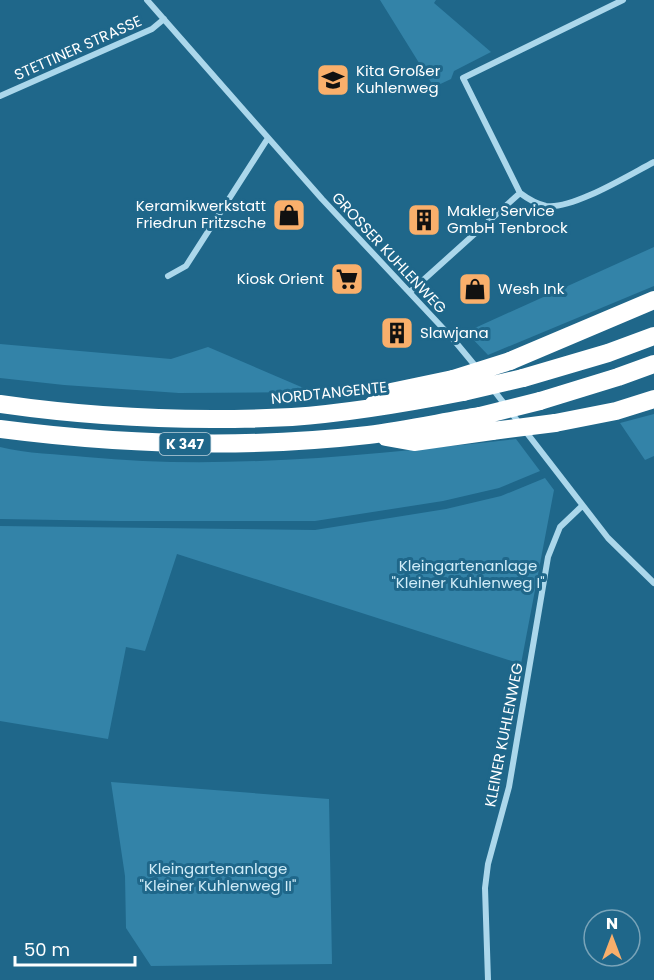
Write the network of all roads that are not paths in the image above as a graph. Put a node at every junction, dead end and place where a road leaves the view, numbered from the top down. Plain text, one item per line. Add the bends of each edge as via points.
1 (147, 0) edge
2 (623, 0) edge
3 (164, 19) junction
4 (0, 96) edge
5 (268, 138) junction
6 (654, 162) edge
7 (520, 193) junction
8 (168, 276) dead end
9 (410, 292) junction
10 (654, 300) edge
11 (654, 336) edge
12 (654, 364) edge
13 (458, 386) junction
14 (654, 399) edge
15 (0, 404) edge
16 (0, 429) edge
17 (370, 435) junction
18 (582, 506) junction
19 (654, 583) edge
20 (488, 980) edge

1 - 3 street, GROSSER KUHLENWEG
2 - 7 street via 464,78
3 - 4 street, STETTINER STRASSE via 152,29
3 - 5 street, GROSSER KUHLENWEG
5 - 8 street via 186,266
5 - 9 street, GROSSER KUHLENWEG
6 - 7 street via 560,206 546,206
7 - 9 street
9 - 18 street, GROSSER KUHLENWEG via 453,339
10 - 13 highway, K 347, bridge
11 - 13 highway, K 347, bridge via 523,378
12 - 17 highway, K 347, bridge via 540,401
13 - 15 highway, NORDTANGENTE / K 347 via 391,392 366,409 293,417 135,418
14 - 17 highway, K 347, bridge via 555,423 414,442
16 - 17 highway, K 347 via 136,443 295,442
18 - 19 street, GROSSER KUHLENWEG
18 - 20 street, KLEINER KUHLENWEG via 560,527 548,556 509,787 488,864

